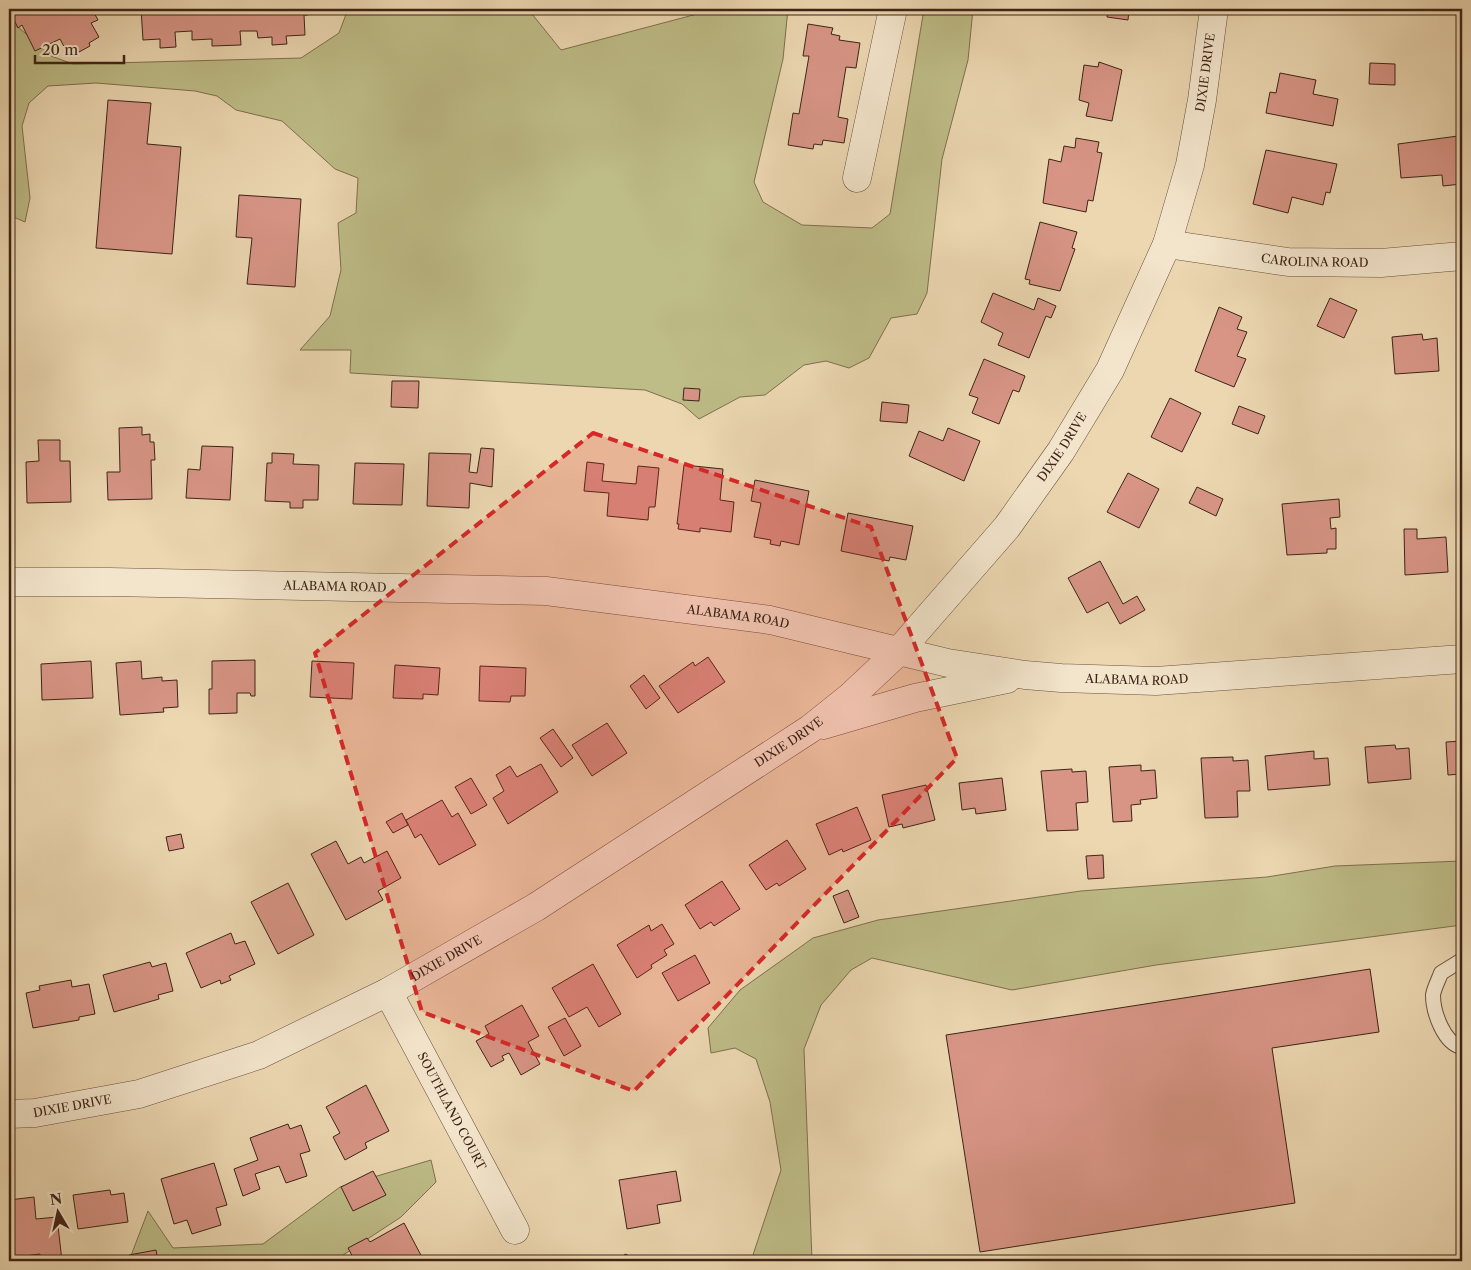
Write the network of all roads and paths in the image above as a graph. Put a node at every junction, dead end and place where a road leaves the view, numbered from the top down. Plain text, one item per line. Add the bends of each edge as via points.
1 (893, 9) edge
2 (1214, 9) edge
3 (856, 178) dead end
4 (1167, 244) junction
5 (1462, 256) edge
6 (9, 582) edge
7 (898, 652) junction
8 (1462, 659) edge
9 (1025, 676) junction
10 (810, 729) junction
11 (1462, 960) edge
12 (388, 992) junction
13 (1462, 1047) edge
14 (9, 1114) edge
15 (515, 1230) dead end

1 - 3 street
2 - 4 street, DIXIE DRIVE via 1190,164
4 - 5 street, CAROLINA ROAD via 1288,262 1381,263
4 - 7 street, DIXIE DRIVE via 1110,370 1061,451 1007,527
6 - 7 street, ALABAMA ROAD via 546,591 770,620
7 - 9 street, ALABAMA ROAD
7 - 10 street, DIXIE DRIVE
8 - 9 street, ALABAMA ROAD via 1156,681
9 - 10 street via 915,698
10 - 12 street, DIXIE DRIVE via 536,908
11 - 13 lane via 1441,972 1434,995 1440,1028 1457,1046
12 - 14 street, DIXIE DRIVE via 250,1058 139,1094 35,1113
12 - 15 street, SOUTHLAND COURT

